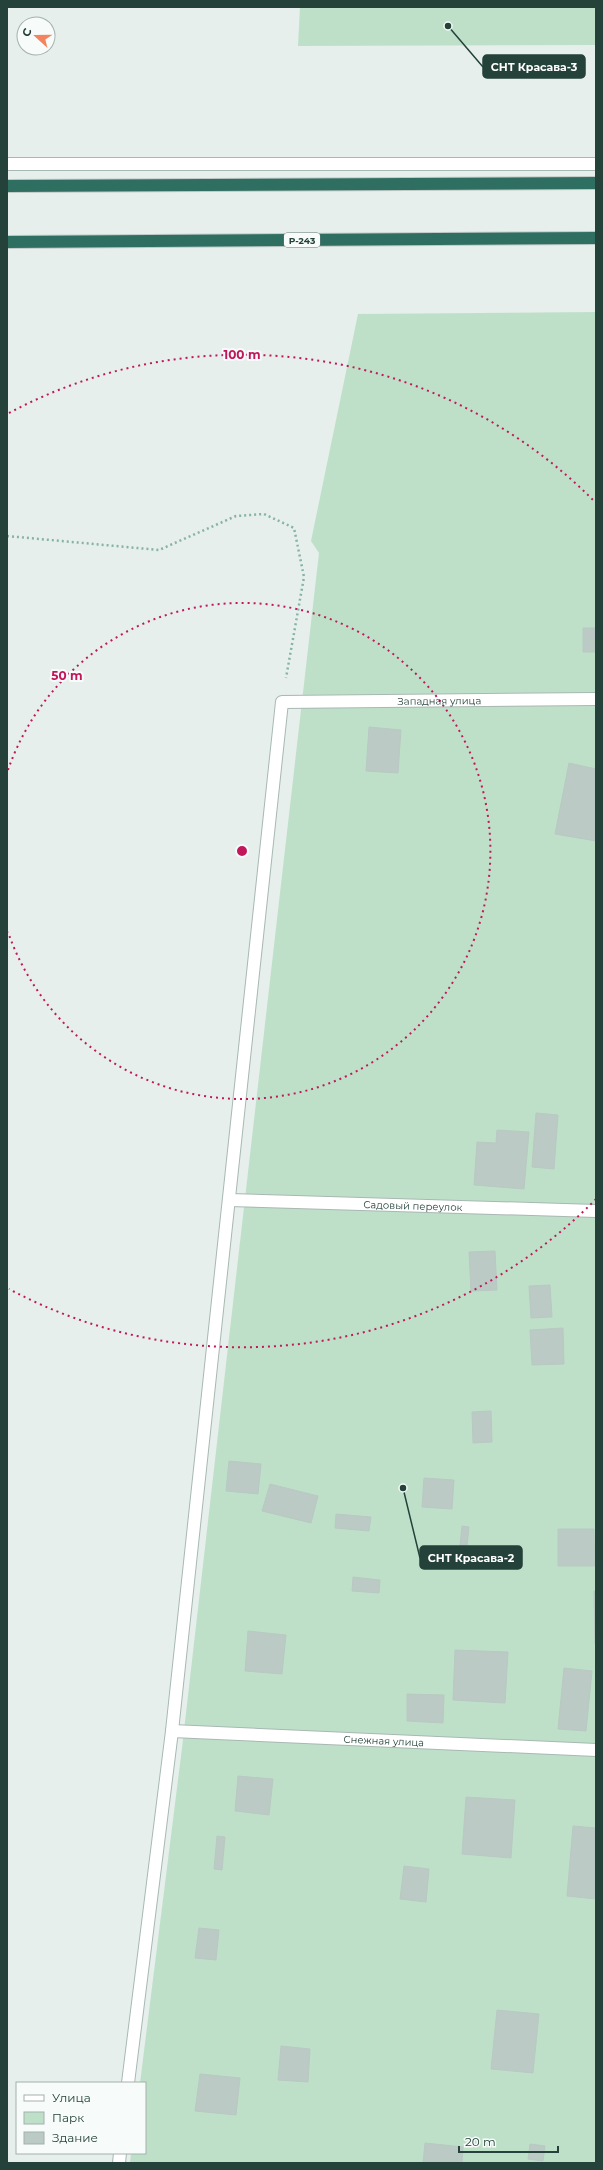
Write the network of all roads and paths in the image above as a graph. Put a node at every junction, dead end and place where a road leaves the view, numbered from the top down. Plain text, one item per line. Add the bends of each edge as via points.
1 (7, 164) edge
2 (596, 164) edge
3 (596, 183) edge
4 (7, 186) edge
5 (596, 238) edge
6 (7, 242) edge
7 (7, 536) edge
8 (596, 699) edge
9 (282, 702) junction
10 (229, 1200) junction
11 (596, 1211) edge
12 (172, 1731) junction
13 (596, 1750) edge
14 (128, 2082) edge

1 - 2 street
3 - 4 highway
5 - 6 highway, Р-243
7 - 9 path via 159,550 236,516 264,514 294,528 304,577
8 - 9 street, Западная улица
9 - 10 street
10 - 11 street, Садовый переулок
10 - 12 street
12 - 13 street, Снежная улица
12 - 14 street

